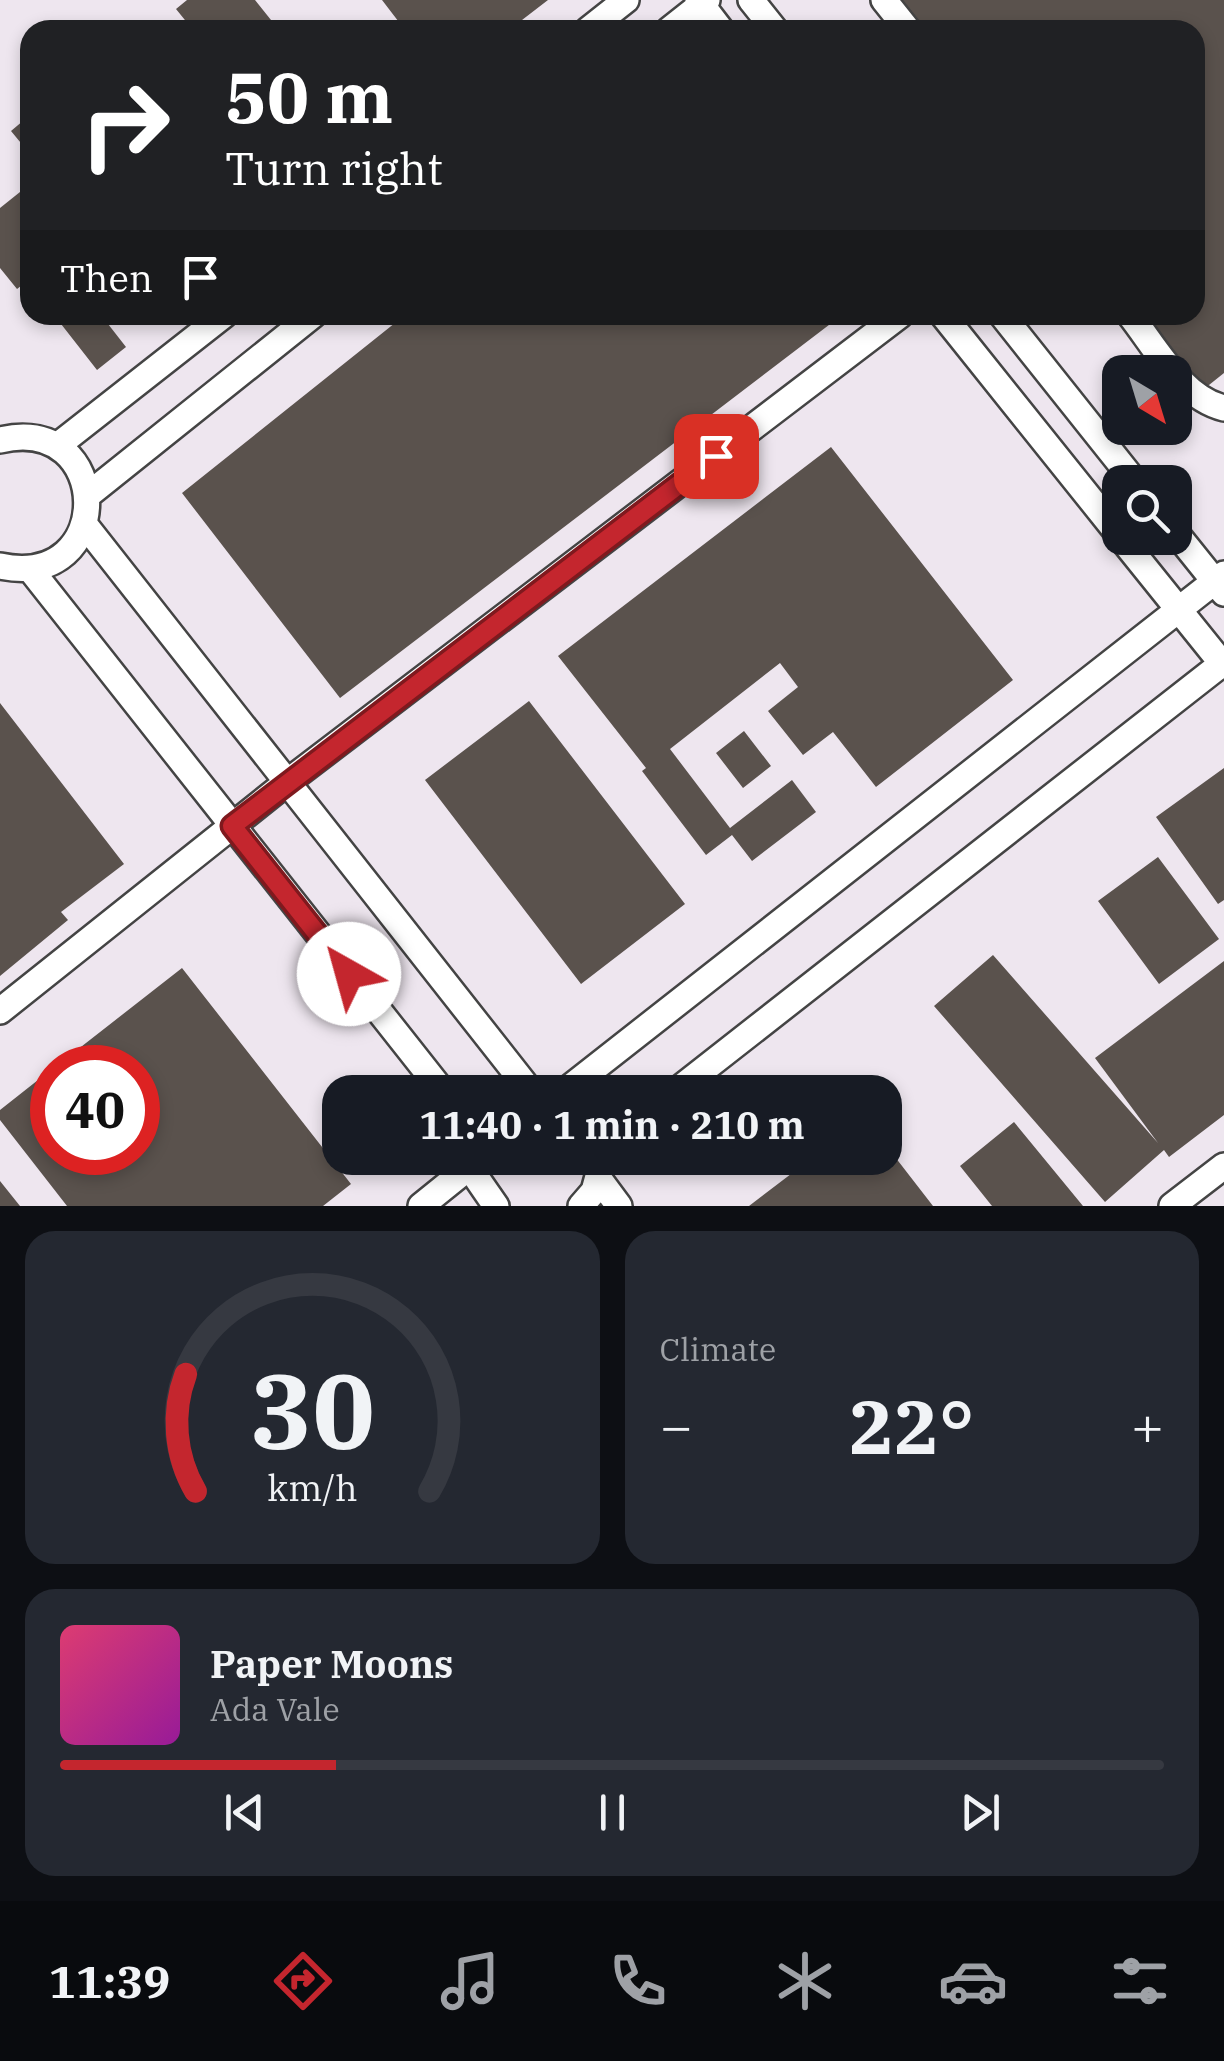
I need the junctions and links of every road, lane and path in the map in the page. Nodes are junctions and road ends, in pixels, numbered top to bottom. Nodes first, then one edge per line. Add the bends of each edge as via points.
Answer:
1 (626, 0) edge
2 (751, 0) edge
3 (884, 0) edge
4 (702, 2) edge
5 (601, 20) edge
6 (681, 20) edge
7 (767, 20) edge
8 (900, 20) edge
9 (211, 325) edge
10 (300, 325) edge
11 (887, 325) edge
12 (951, 325) edge
13 (1010, 325) edge
14 (1138, 325) edge
15 (1224, 408) edge
16 (4, 432) edge
17 (57, 446) junction
18 (1122, 465) edge
19 (88, 494) junction
20 (1102, 513) edge
21 (86, 525) junction
22 (1192, 551) edge
23 (1135, 555) edge
24 (0, 566) edge
25 (30, 569) junction
26 (1221, 583) edge
27 (1179, 610) junction
28 (1223, 664) edge
29 (286, 783) junction
30 (232, 826) junction
31 (0, 1011) edge
32 (430, 1075) edge
33 (517, 1075) edge
34 (586, 1075) edge
35 (697, 1075) edge
36 (1224, 1166) edge
37 (458, 1175) edge
38 (479, 1175) edge
39 (597, 1175) edge
40 (604, 1175) edge
41 (421, 1206) edge
42 (496, 1206) edge
43 (581, 1206) edge
44 (619, 1206) edge
45 (1172, 1206) edge

1 - 5 street
2 - 7 street
3 - 8 street
4 - 6 street
9 - 17 street
10 - 19 street
11 - 29 street
12 - 20 street
13 - 18 street
14 - 15 street via 1190,391
16 - 17 street
17 - 19 street via 78,466
19 - 21 street
21 - 25 street via 70,550
21 - 29 street
22 - 26 street
23 - 27 street
24 - 25 street
25 - 30 street
26 - 27 street
27 - 28 street
27 - 34 street
28 - 35 street
29 - 30 street
29 - 33 street
30 - 31 street
30 - 32 street
36 - 45 street
37 - 41 street
38 - 42 street
39 - 43 street
40 - 44 street

